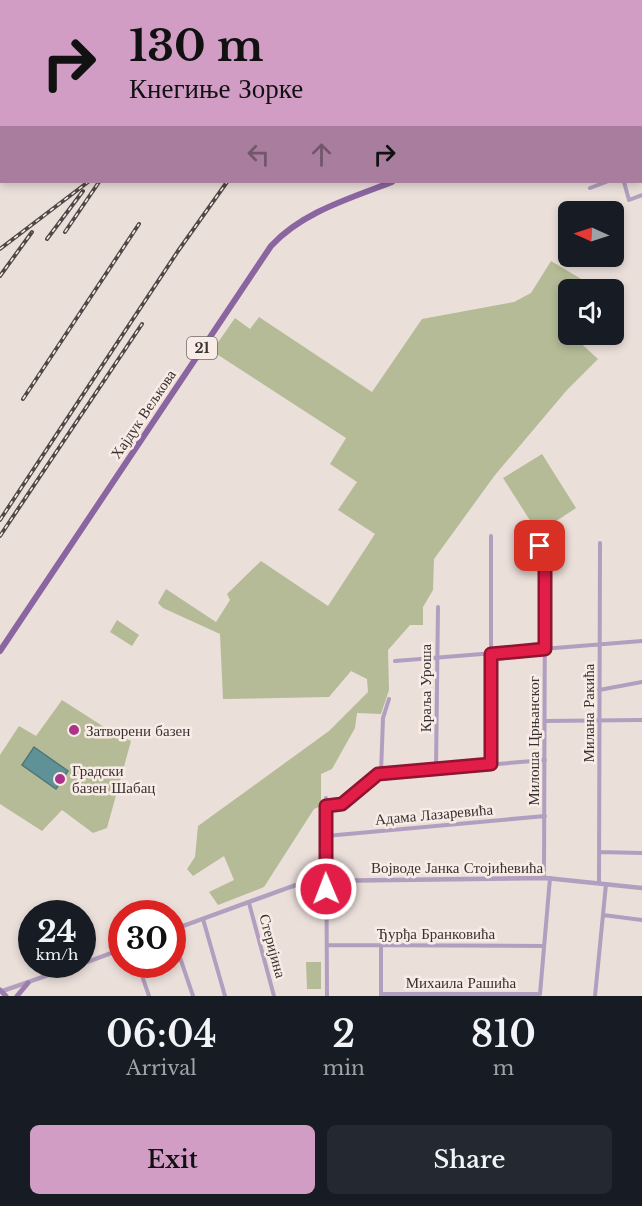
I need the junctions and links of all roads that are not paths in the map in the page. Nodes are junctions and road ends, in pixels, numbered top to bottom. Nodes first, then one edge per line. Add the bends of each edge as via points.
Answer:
1 (390, 183) edge
2 (603, 183) edge
3 (624, 183) edge
4 (590, 188) dead end
5 (642, 195) edge
6 (491, 536) dead end
7 (600, 543) dead end
8 (545, 569) junction
9 (438, 607) dead end
10 (642, 641) edge
11 (601, 644) junction
12 (545, 649) junction
13 (0, 651) edge
14 (491, 654) junction
15 (436, 658) junction
16 (395, 661) dead end
17 (642, 682) edge
18 (599, 690) junction
19 (389, 699) dead end
20 (642, 720) edge
21 (545, 721) junction
22 (599, 721) junction
23 (545, 760) junction
24 (491, 764) junction
25 (436, 769) junction
26 (381, 773) junction
27 (326, 798) dead end
28 (326, 806) junction
29 (545, 816) junction
30 (326, 836) junction
31 (600, 852) junction
32 (642, 853) edge
33 (547, 878) junction
34 (325, 880) junction
35 (600, 883) junction
36 (606, 883) junction
37 (642, 888) edge
38 (249, 903) junction
39 (603, 915) junction
40 (203, 919) junction
41 (642, 920) edge
42 (186, 926) edge
43 (328, 945) junction
44 (381, 945) junction
45 (544, 945) junction
46 (186, 975) edge
47 (42, 978) edge
48 (143, 978) edge
49 (28, 983) junction
50 (2, 992) edge
51 (381, 995) edge
52 (540, 995) edge
53 (17, 996) edge
54 (149, 996) edge
55 (193, 996) edge
56 (225, 996) edge
57 (274, 996) edge
58 (327, 996) edge
59 (595, 996) edge

1 - 13 main road, Хајдук Вељкова / 21 via 307,218 269,249
2 - 4 street
3 - 5 street via 629,200
6 - 14 street
7 - 11 street, Милана Ракића
8 - 8 street, Милоша Црњанског via 544,550 537,547 533,554
8 - 12 street, Милоша Црњанског
9 - 15 street, Краља Уроша
10 - 11 street
11 - 12 street
11 - 18 street, Милана Ракића
12 - 14 street
12 - 21 street, Милоша Црњанског
14 - 15 street
14 - 24 street
15 - 16 street
15 - 25 street, Краља Уроша
17 - 18 street
18 - 22 street, Милана Ракића
19 - 26 street via 382,718
20 - 22 street
21 - 22 street
21 - 23 street, Милоша Црњанског
22 - 31 street, Милана Ракића
23 - 24 street
23 - 29 street, Милоша Црњанског
24 - 25 street
25 - 26 street
26 - 28 street via 342,804
27 - 28 street
28 - 30 street
29 - 30 street, Адама Лазаревића
29 - 33 street, Милоша Црњанског
30 - 34 street
31 - 32 street
31 - 35 street, Милана Ракића
33 - 34 street, Војводе Јанка Стојићевића
33 - 35 street, Војводе Јанка Стојићевића
33 - 45 street, Милоша Црњанског
34 - 38 street, Војводе Јанка Стојићевића via 293,886
34 - 43 street
35 - 36 street, Војводе Јанка Стојићевића
36 - 37 street, Војводе Јанка Стојићевића
36 - 39 street
38 - 40 street, Војводе Јанка Стојићевића
38 - 57 street, Стеријина
39 - 41 street
39 - 59 street
40 - 42 street, Војводе Јанка Стојићевића
40 - 56 street
43 - 44 street, Ђурђа Бранковића
43 - 58 street
44 - 45 street, Ђурђа Бранковића
44 - 51 street
45 - 52 street, Милоша Црњанског
46 - 55 street
47 - 49 street
48 - 54 street
49 - 50 street
49 - 53 main road
51 - 52 street, Михаила Рашића

